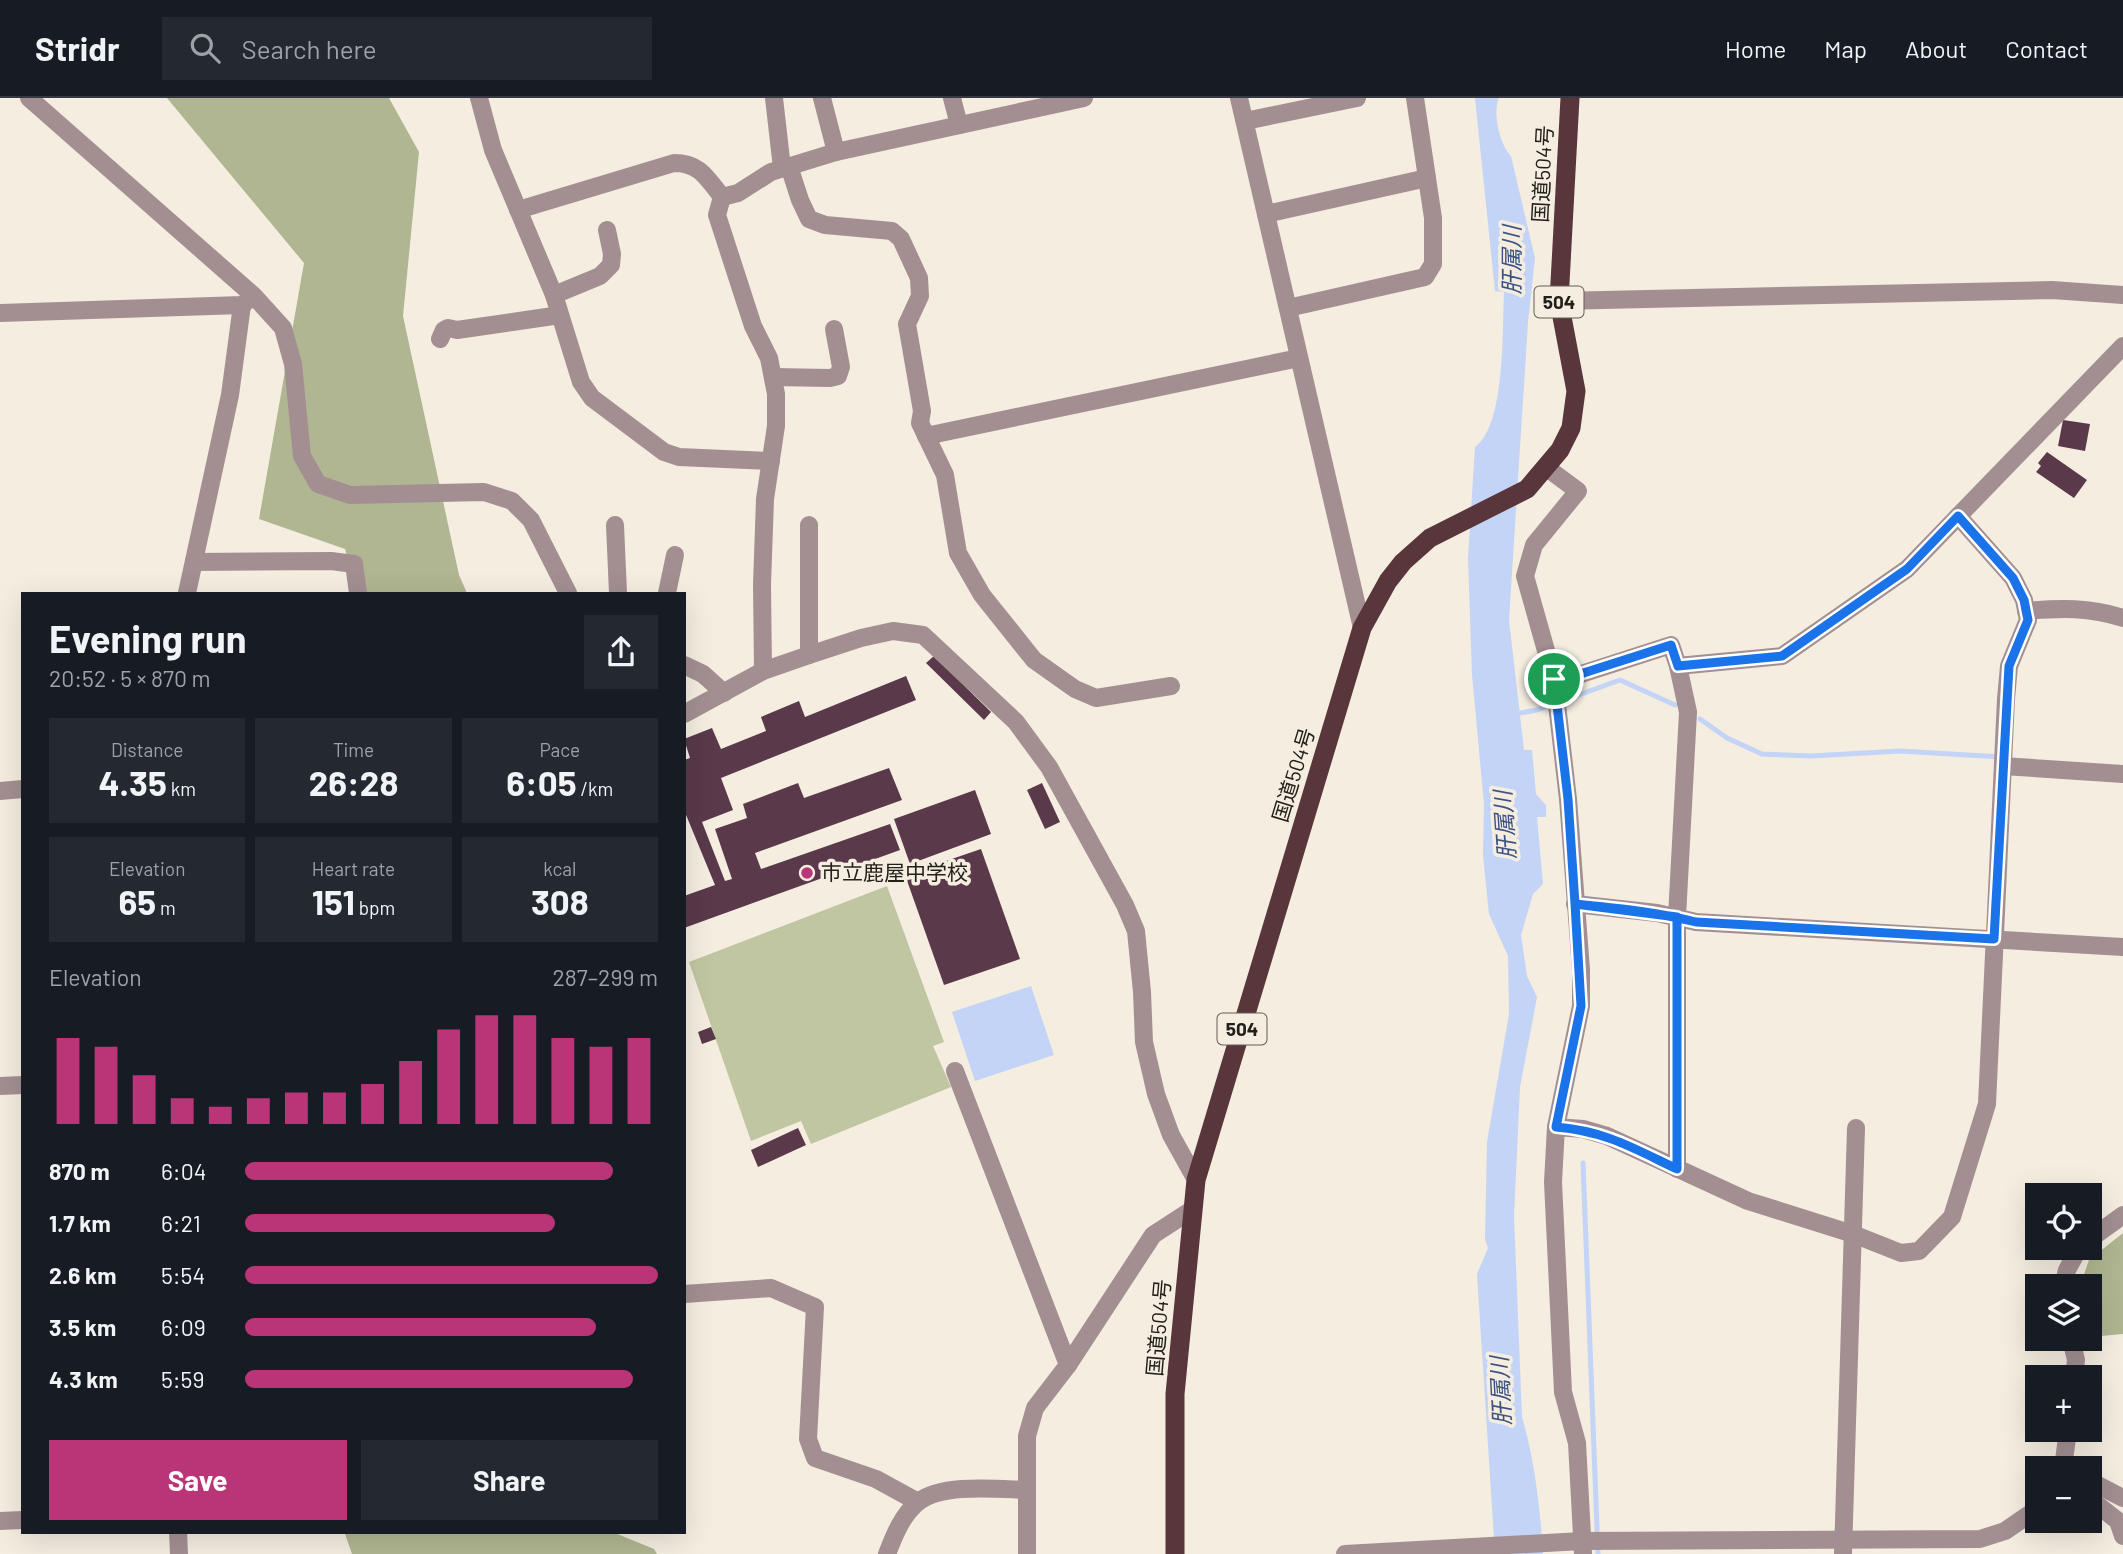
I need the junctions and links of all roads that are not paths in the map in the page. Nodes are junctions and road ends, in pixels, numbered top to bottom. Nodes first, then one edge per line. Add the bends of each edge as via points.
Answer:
1 (29, 98) edge
2 (479, 98) edge
3 (774, 98) edge
4 (822, 98) edge
5 (952, 98) edge
6 (1084, 98) edge
7 (1239, 98) edge
8 (1357, 98) edge
9 (1415, 98) edge
10 (1570, 98) edge
11 (1245, 121) junction
12 (959, 125) junction
13 (836, 152) junction
14 (786, 167) junction
15 (1427, 178) junction
16 (722, 197) junction
17 (518, 210) junction
18 (1266, 214) junction
19 (607, 230) dead end
20 (554, 295) junction
21 (2123, 295) edge
22 (248, 300) junction
23 (1559, 301) junction
24 (1288, 308) junction
25 (0, 313) edge
26 (560, 314) junction
27 (834, 329) dead end
28 (440, 339) dead end
29 (2123, 346) edge
30 (1299, 358) junction
31 (772, 377) junction
32 (926, 436) junction
33 (771, 461) junction
34 (1547, 468) junction
35 (1958, 516) junction
36 (615, 525) dead end
37 (809, 525) dead end
38 (675, 555) dead end
39 (194, 562) junction
40 (187, 592) edge
41 (358, 592) edge
42 (567, 592) edge
43 (618, 592) edge
44 (667, 592) edge
45 (2026, 611) junction
46 (2123, 618) edge
47 (1362, 628) junction
48 (809, 654) junction
49 (686, 666) edge
50 (1678, 666) junction
51 (763, 671) junction
52 (1554, 679) junction
53 (1171, 686) dead end
54 (724, 693) junction
55 (686, 713) edge
56 (2003, 766) junction
57 (2123, 774) edge
58 (21, 789) edge
59 (0, 791) edge
60 (1575, 904) junction
61 (1677, 917) junction
62 (1994, 939) junction
63 (2123, 947) edge
64 (955, 1071) dead end
65 (21, 1085) edge
66 (0, 1086) edge
67 (1556, 1127) junction
68 (1856, 1128) dead end
69 (1677, 1169) junction
70 (1196, 1180) junction
71 (1193, 1209) junction
72 (2123, 1215) edge
73 (2102, 1230) edge
74 (1853, 1234) junction
75 (686, 1293) edge
76 (1068, 1365) junction
77 (2102, 1487) edge
78 (1027, 1490) junction
79 (2123, 1498) edge
80 (918, 1502) junction
81 (2102, 1508) edge
82 (2025, 1518) edge
83 (21, 1520) edge
84 (0, 1521) edge
85 (178, 1534) edge
86 (2123, 1536) edge
87 (1576, 1546) edge
88 (1981, 1546) edge
89 (1844, 1547) edge
90 (178, 1554) edge
91 (887, 1554) edge
92 (1027, 1554) edge
93 (1175, 1554) edge
94 (1345, 1554) edge

1 - 22 street
2 - 17 street via 493,150
3 - 14 street
4 - 13 street
5 - 12 street
6 - 12 street
7 - 11 street
8 - 11 street
9 - 15 street
10 - 23 highway, 国道504号 / 504
11 - 18 street
12 - 13 street
13 - 14 street
14 - 16 street
14 - 32 street via 809,219 825,225 892,231 901,239 919,278 920,296 906,324 922,411 920,423
15 - 18 street
15 - 24 street via 1433,264 1425,277
16 - 17 street via 700,169 674,163
16 - 31 street via 717,215
17 - 20 street
18 - 24 street
19 - 20 street via 611,265 600,276
20 - 26 street
21 - 23 street via 2052,290
22 - 25 street
22 - 39 street
22 - 42 street via 283,328 293,364 302,456 318,484 350,495 484,492 512,501 531,520
23 - 34 highway, 国道504号 / 504 via 1576,391 1571,428
24 - 30 street
26 - 28 street via 448,328
26 - 33 street via 581,382 593,398 664,452 679,457
27 - 31 street via 841,367 838,376
29 - 35 street
30 - 32 street
30 - 47 street
31 - 33 street via 776,426
32 - 53 street via 945,475 958,553 982,595 1034,660 1096,698
33 - 51 street via 765,499
34 - 47 highway, 国道504号 / 504 via 1527,489 1430,538 1388,581
34 - 52 street via 1578,491 1534,545 1525,576
35 - 45 street via 2013,578
35 - 50 street via 1907,569 1782,656
36 - 43 street
37 - 48 street
38 - 44 street
39 - 40 street
39 - 41 street via 354,564
45 - 46 street via 2067,607
45 - 56 street via 2028,620 2009,666
47 - 70 highway, 国道504号 / 504
48 - 51 street
48 - 70 street via 893,631 923,635 1016,722 1041,755 1136,931 1144,1042 1156,1094 1171,1135
49 - 54 street
50 - 52 street via 1671,645
50 - 61 street via 1688,712
51 - 54 street
52 - 60 street
54 - 55 street
56 - 57 street
56 - 62 street
58 - 59 street
60 - 61 street
60 - 67 street via 1581,1006
61 - 62 street via 1696,922
61 - 69 street
62 - 63 street
62 - 74 street via 1987,1104 1952,1217 1919,1251 1901,1253
64 - 76 street
65 - 66 street
67 - 69 street via 1607,1136
67 - 87 street via 1553,1182 1563,1392 1577,1443
68 - 74 street
69 - 74 street via 1748,1202
70 - 71 highway, 国道504号 / 504
71 - 76 street via 1153,1235
71 - 93 highway, 国道504号 / 504 via 1175,1394
72 - 73 street
74 - 89 street
75 - 80 street via 771,1288 815,1307 808,1439 815,1458 876,1479
76 - 78 street via 1035,1408 1027,1436
77 - 79 street
78 - 80 street via 962,1489
78 - 92 street
80 - 91 street via 896,1530
81 - 86 street via 2118,1521
82 - 88 street
83 - 84 street
85 - 90 street
87 - 89 street
87 - 94 street
88 - 89 street

